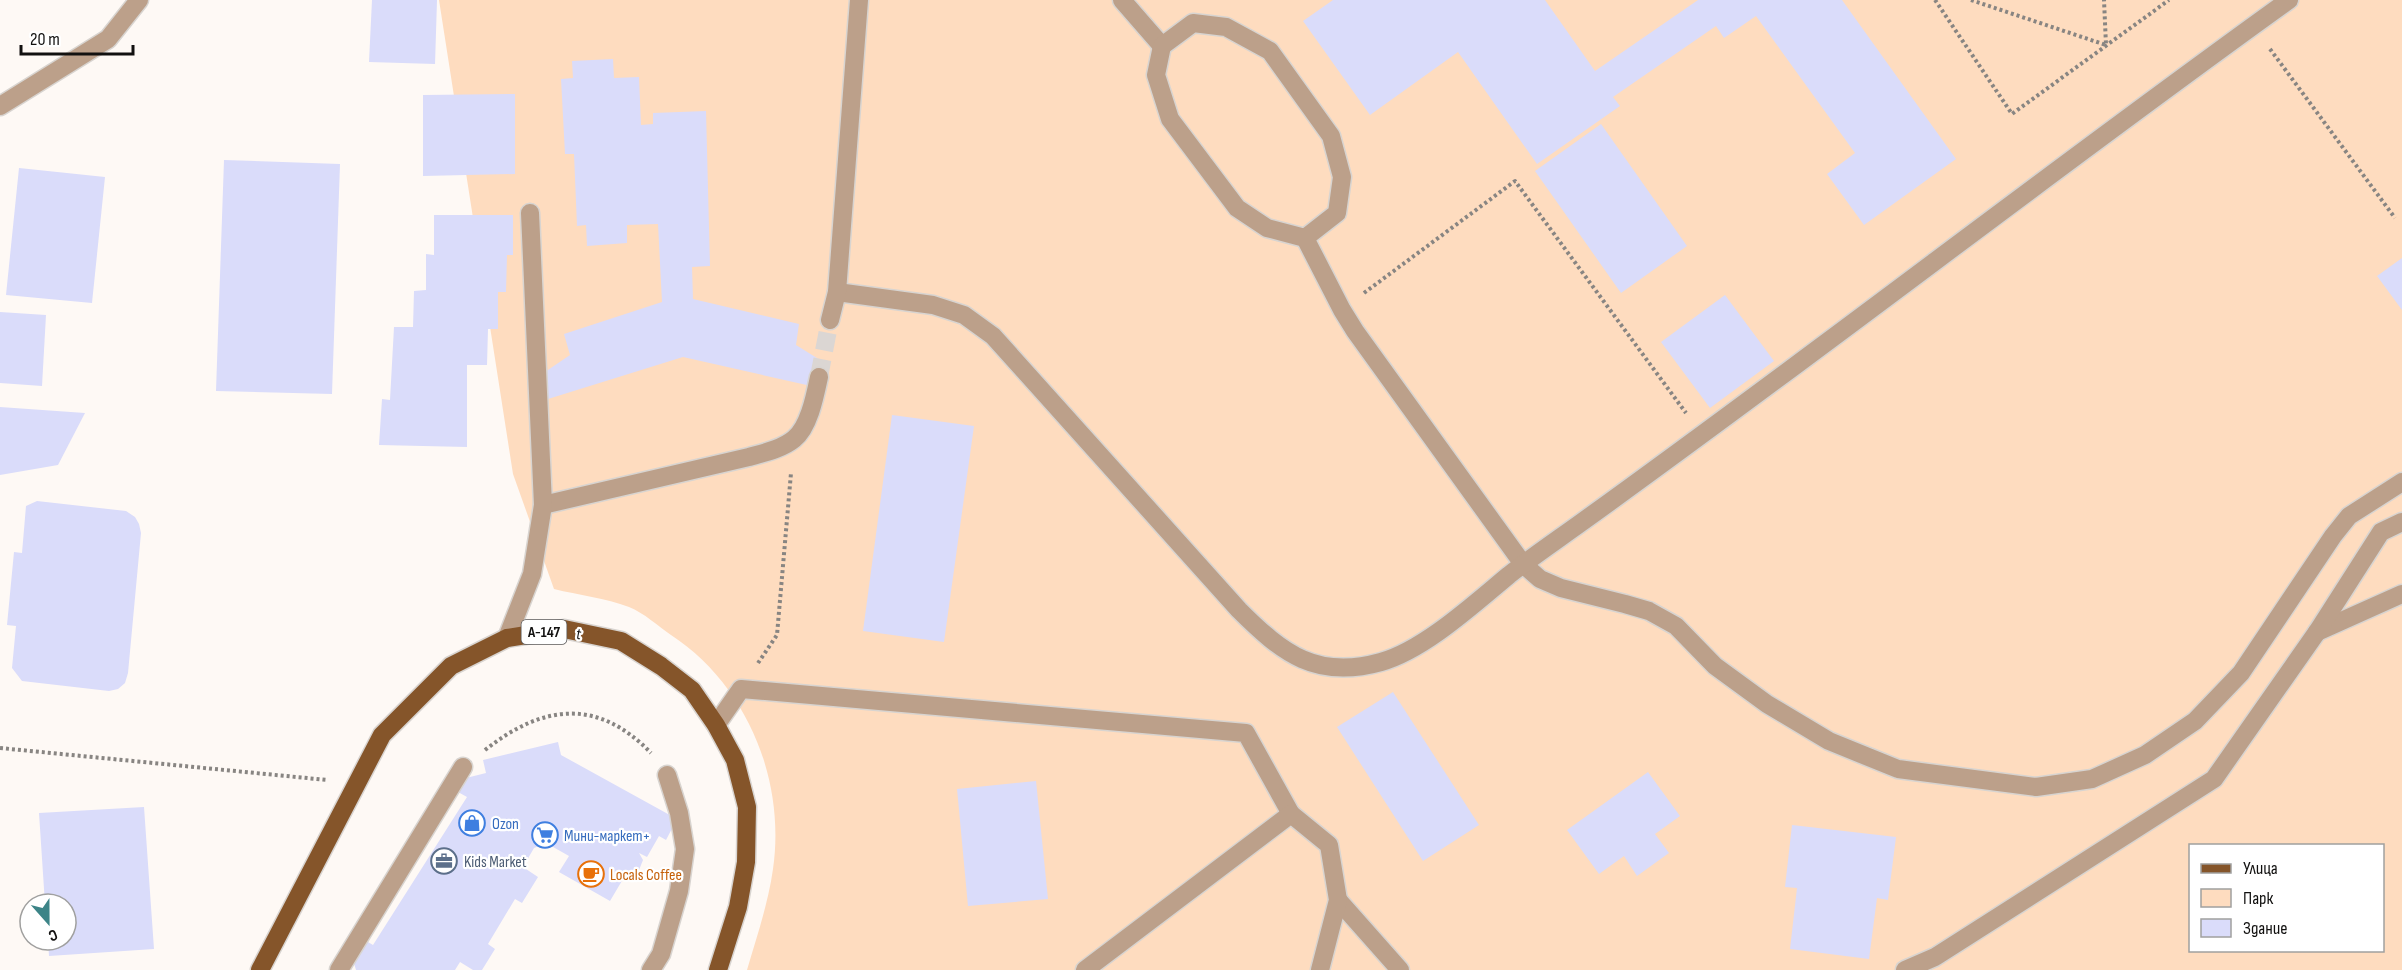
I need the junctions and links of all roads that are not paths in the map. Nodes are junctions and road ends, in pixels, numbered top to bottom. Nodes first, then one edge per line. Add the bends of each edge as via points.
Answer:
1 (139, 0) edge
2 (859, 0) edge
3 (1122, 0) edge
4 (2289, 0) edge
5 (1162, 46) junction
6 (0, 106) edge
7 (530, 213) dead end
8 (1305, 238) junction
9 (837, 292) junction
10 (830, 320) tunnel mouth
11 (819, 377) tunnel mouth
12 (2402, 482) edge
13 (543, 505) junction
14 (2402, 522) edge
15 (1523, 564) junction
16 (2402, 594) edge
17 (2316, 632) junction
18 (507, 638) junction
19 (716, 725) junction
20 (463, 767) road end
21 (667, 775) road end
22 (1291, 814) junction
23 (1338, 900) junction
24 (260, 970) edge
25 (339, 970) edge
26 (651, 970) edge
27 (718, 970) edge
28 (1085, 970) edge
29 (1320, 970) edge
30 (1400, 970) edge
31 (1905, 970) edge

1 - 6 street via 108,39
2 - 9 street
3 - 5 street
4 - 15 street
5 - 8 street via 1156,75 1170,119 1237,208 1267,228
5 - 8 street via 1193,23 1226,27 1270,51 1331,136 1342,177 1337,213
7 - 13 street
8 - 15 street via 1342,310
9 - 10 street
9 - 15 street via 933,305 964,315 993,336 1239,610 1291,654 1321,667 1351,668 1383,662 1413,649
11 - 13 street via 810,413 794,439 748,457
12 - 15 street via 2349,516 2241,673 2195,721 2145,756 2092,780 2036,787 1898,769 1828,741 1715,666 1676,626 1626,603 1561,588 1540,579
13 - 18 street via 532,574
14 - 17 street via 2381,532
16 - 17 street
17 - 31 street via 2214,779 1935,957
18 - 19 main road, t / А-147 via 564,629 621,641 692,690
18 - 24 main road, t / А-147 via 451,666 382,735
19 - 22 street via 741,689 1246,733
19 - 27 main road, t / А-147 via 735,760 747,807 747,862
20 - 25 street
21 - 26 street via 685,849 676,901 661,954
22 - 23 street via 1329,845
22 - 28 street
23 - 29 street
23 - 30 street

